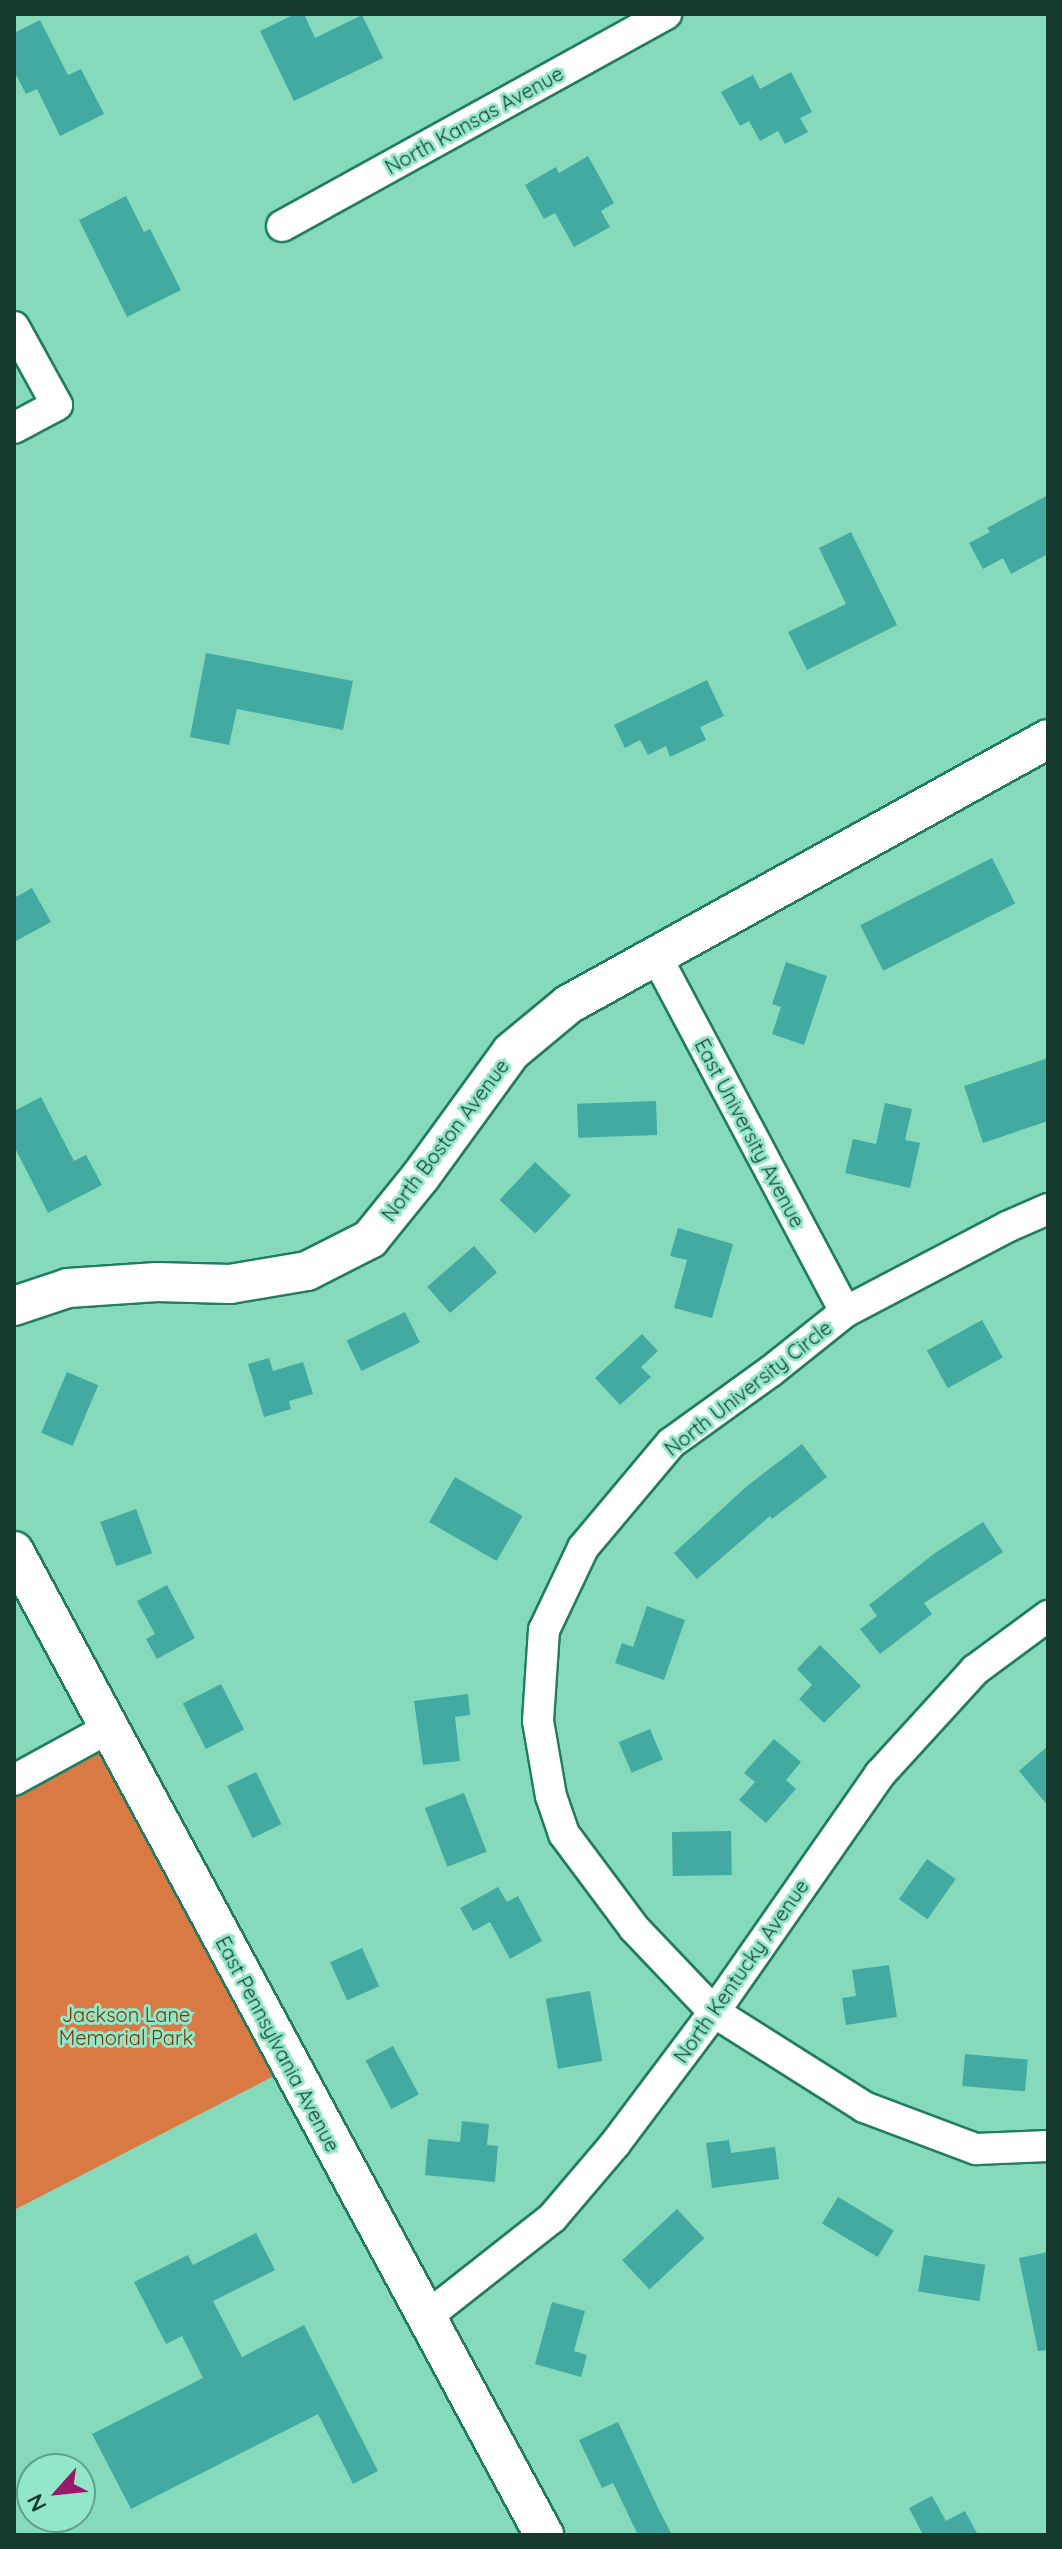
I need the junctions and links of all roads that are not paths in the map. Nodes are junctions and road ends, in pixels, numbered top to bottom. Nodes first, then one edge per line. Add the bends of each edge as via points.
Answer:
1 (666, 14) edge
2 (282, 226) dead end
3 (14, 327) edge
4 (14, 428) edge
5 (1048, 739) edge
6 (655, 954) junction
7 (1048, 1209) edge
8 (14, 1306) edge
9 (845, 1312) junction
10 (14, 1551) edge
11 (1048, 1616) edge
12 (109, 1728) junction
13 (14, 1780) edge
14 (714, 2012) junction
15 (1048, 2146) edge
16 (425, 2318) junction
17 (544, 2535) edge

1 - 2 street, North Kansas Avenue
3 - 4 street via 57,405
5 - 6 street, North Boston Avenue
6 - 8 street, North Boston Avenue via 569,1004 511,1052 370,1239 307,1271 230,1284 68,1288
6 - 9 street, East University Avenue
7 - 9 street, North University Circle
9 - 14 street, North University Circle via 671,1443 583,1548 544,1630 538,1721 551,1796 564,1834 634,1928
10 - 12 street, East Pennsylvania Avenue
11 - 14 street, North Kentucky Avenue via 975,1670 880,1774
12 - 13 street
12 - 16 street, East Pennsylvania Avenue
14 - 15 street, North University Circle via 864,2107 976,2149
14 - 16 street, North Kentucky Avenue via 552,2218
16 - 17 street, East Pennsylvania Avenue

